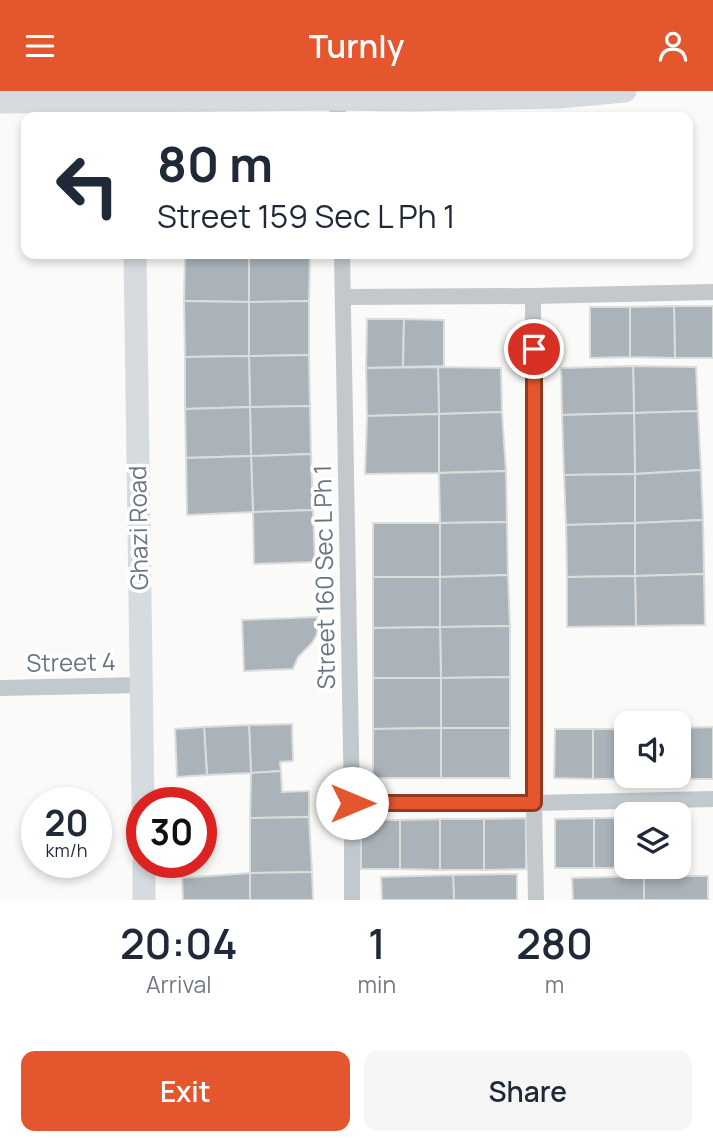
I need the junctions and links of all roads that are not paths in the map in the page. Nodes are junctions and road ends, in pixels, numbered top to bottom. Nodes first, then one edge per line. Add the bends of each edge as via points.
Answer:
1 (625, 91) edge
2 (185, 96) edge
3 (70, 97) edge
4 (0, 102) edge
5 (127, 103) edge
6 (337, 108) edge
7 (135, 259) edge
8 (342, 259) edge
9 (713, 292) edge
10 (533, 296) junction
11 (344, 297) junction
12 (142, 685) junction
13 (0, 688) edge
14 (143, 787) edge
15 (713, 799) edge
16 (352, 803) junction
17 (534, 803) junction
18 (144, 878) edge
19 (144, 900) edge
20 (352, 900) edge
21 (536, 900) edge

1 - 6 main road via 410,100
2 - 5 main road
2 - 6 main road
3 - 4 main road
3 - 5 main road
7 - 12 main road, Ghazi Road
8 - 11 street, Street 160 Sec L Ph 1
9 - 10 street
10 - 11 street
10 - 17 street
11 - 16 street, Street 160 Sec L Ph 1
12 - 13 street, Street 4
12 - 14 main road, Ghazi Road
15 - 17 street
16 - 17 street
16 - 20 street, Street 160 Sec L Ph 1
17 - 21 street
18 - 19 main road

